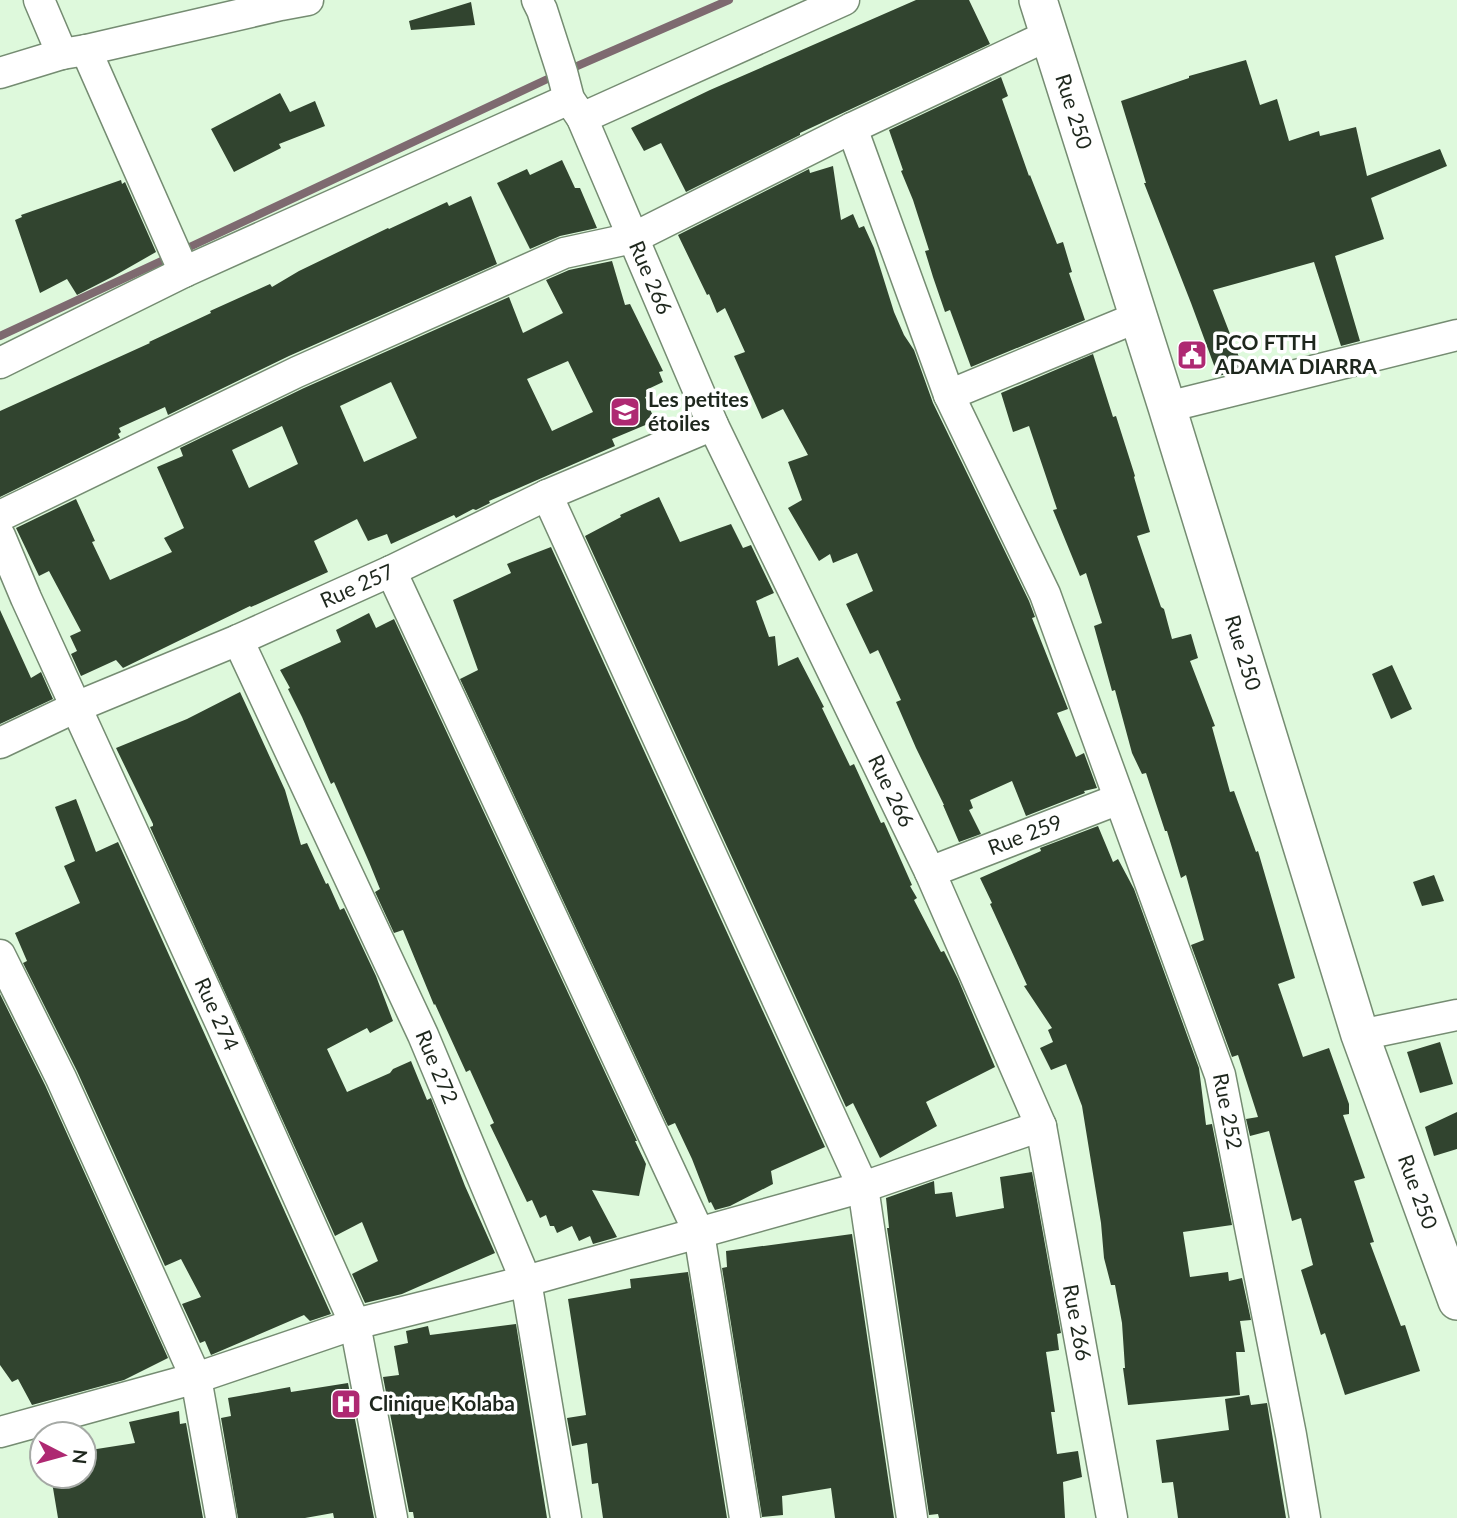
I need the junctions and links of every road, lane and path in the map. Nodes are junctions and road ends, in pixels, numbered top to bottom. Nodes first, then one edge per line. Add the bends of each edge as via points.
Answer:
1 (39, 0) edge
2 (844, 0) edge
3 (1038, 0) edge
4 (289, 2) edge
5 (545, 4) edge
6 (1049, 35) junction
7 (74, 52) junction
8 (0, 73) edge
9 (576, 108) junction
10 (852, 128) junction
11 (633, 238) junction
12 (184, 272) junction
13 (1138, 317) junction
14 (1456, 337) edge
15 (0, 363) edge
16 (949, 395) junction
17 (1167, 407) junction
18 (713, 425) junction
19 (547, 495) junction
20 (0, 516) edge
21 (0, 537) edge
22 (391, 571) junction
23 (238, 640) junction
24 (76, 707) junction
25 (0, 743) edge
26 (1119, 799) junction
27 (930, 872) junction
28 (0, 955) edge
29 (1457, 1015) edge
30 (1360, 1035) junction
31 (1041, 1126) junction
32 (863, 1187) junction
33 (699, 1233) junction
34 (526, 1282) junction
35 (1457, 1301) edge
36 (355, 1324) junction
37 (196, 1378) junction
38 (0, 1432) edge
39 (221, 1518) edge
40 (392, 1518) edge
41 (566, 1518) edge
42 (745, 1518) edge
43 (912, 1518) edge
44 (1112, 1518) edge
45 (1305, 1518) edge

1 - 7 street
2 - 9 street
3 - 6 street, Rue 250
4 - 7 street
5 - 9 street, Rue 266
6 - 10 street
6 - 13 street, Rue 250
7 - 8 street
7 - 12 street
9 - 11 street, Rue 266
9 - 12 street
10 - 11 street
10 - 16 street, Rue 252
11 - 18 street, Rue 266
11 - 20 street via 564,253 297,372
12 - 15 street
13 - 16 street
13 - 17 street, Rue 250
14 - 17 street
16 - 26 street, Rue 252 via 1045,594
17 - 30 street, Rue 250
18 - 19 street, Rue 257
18 - 27 street, Rue 266
19 - 22 street, Rue 257
19 - 32 street
21 - 24 street, Rue 274
22 - 23 street, Rue 257
22 - 33 street
23 - 24 street, Rue 257
23 - 34 street, Rue 272 via 424,1035
24 - 25 street, Rue 257
24 - 36 street, Rue 274
26 - 27 street, Rue 259
26 - 45 street, Rue 252 via 1220,1075
27 - 31 street, Rue 266
28 - 37 street via 61,1078
29 - 30 street
30 - 35 street, Rue 250
31 - 32 street
31 - 44 street, Rue 266
32 - 33 street
32 - 43 street
33 - 34 street
33 - 42 street
34 - 36 street
34 - 41 street, Rue 272
36 - 37 street
36 - 40 street, Rue 274
37 - 38 street
37 - 39 street

